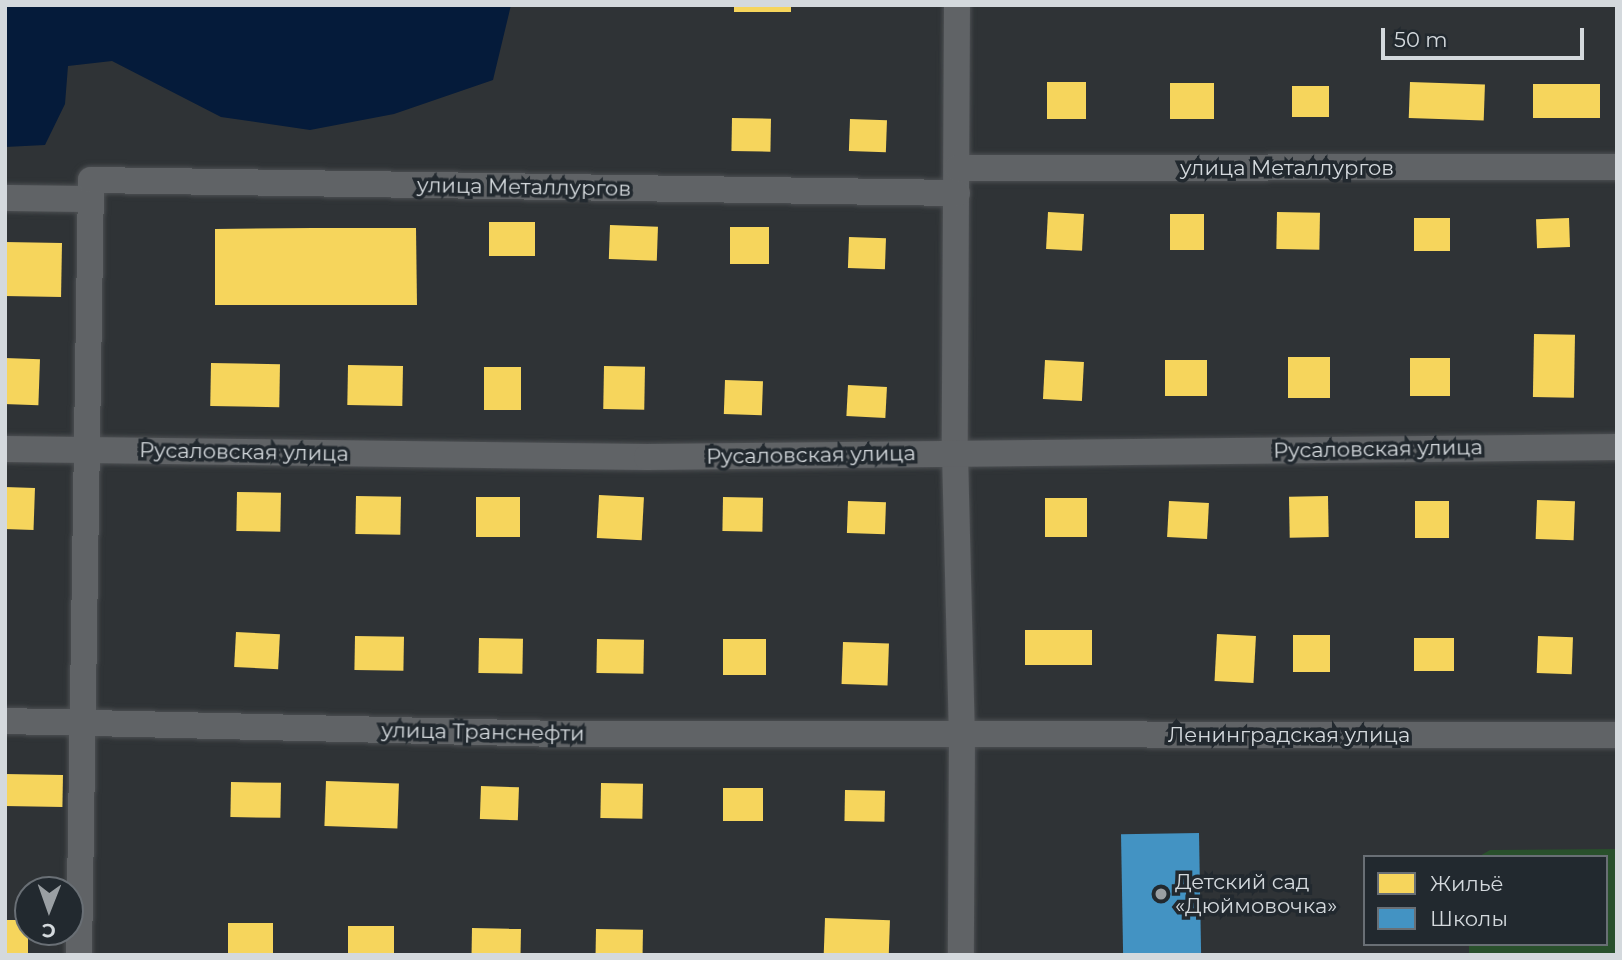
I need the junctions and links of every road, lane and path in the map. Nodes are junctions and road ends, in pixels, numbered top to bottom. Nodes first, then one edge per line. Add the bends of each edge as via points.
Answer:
1 (957, 5) edge
2 (1617, 167) edge
3 (957, 181) junction
4 (90, 190) junction
5 (5, 198) edge
6 (1617, 447) edge
7 (5, 449) edge
8 (89, 450) junction
9 (955, 453) junction
10 (5, 721) edge
11 (85, 722) junction
12 (962, 734) junction
13 (1617, 735) edge
14 (79, 955) edge
15 (961, 955) edge

1 - 3 street
2 - 3 street, улица Металлургов
3 - 4 street, улица Металлургов
3 - 9 street
4 - 5 street, улица Металлургов
4 - 8 street
6 - 9 street, Русаловская улица
7 - 8 street, Русаловская улица
8 - 9 street, Русаловская улица via 647,457
8 - 11 street
9 - 12 street
10 - 11 street, улица Транснефти
11 - 12 street, улица Транснефти via 561,734
11 - 14 street
12 - 13 street, Ленинградская улица
12 - 15 street

